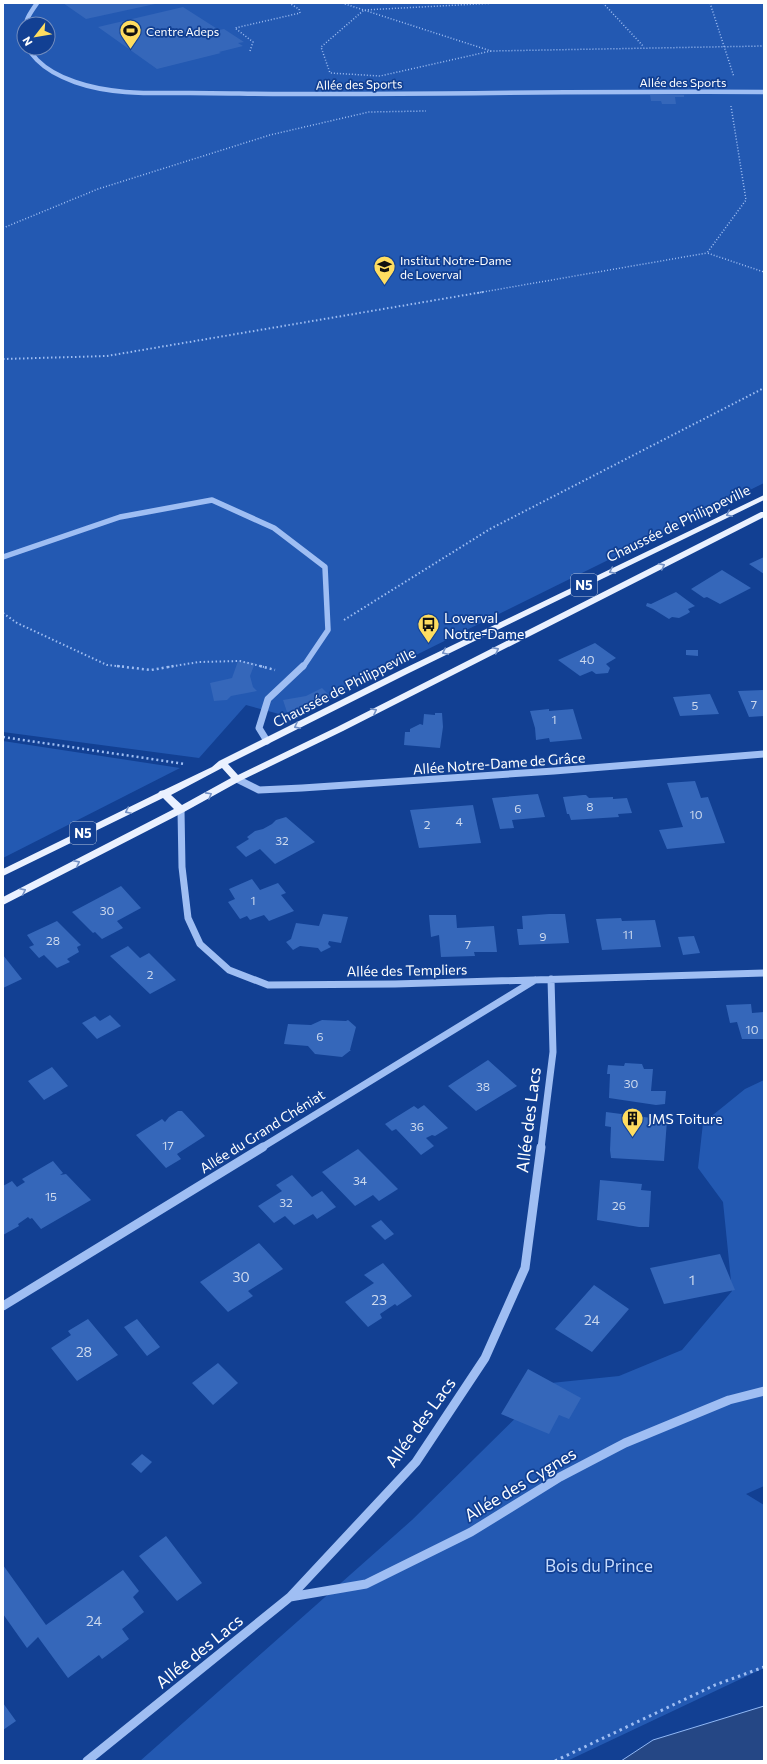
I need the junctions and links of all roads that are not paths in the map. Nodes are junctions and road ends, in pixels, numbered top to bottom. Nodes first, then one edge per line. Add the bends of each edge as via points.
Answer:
1 (36, 3) edge
2 (24, 16) edge
3 (35, 65) dead end
4 (764, 92) edge
5 (764, 497) edge
6 (764, 514) edge
7 (3, 557) edge
8 (267, 741) junction
9 (764, 754) edge
10 (218, 766) junction
11 (237, 779) junction
12 (163, 794) junction
13 (181, 810) junction
14 (3, 873) edge
15 (3, 901) edge
16 (764, 973) edge
17 (535, 979) junction
18 (551, 979) junction
19 (3, 1306) edge
20 (764, 1391) edge
21 (290, 1597) junction
22 (87, 1761) edge

1 - 2 street
3 - 4 street, Allée des Sports via 64,79 90,87 147,93
5 -> 8 main road, Chaussée de Philippeville / N5
11 -> 6 main road, N5
7 - 8 street via 120,517 212,500 274,528 325,567 328,630 302,668 268,699 259,728
8 - 10 main road, Chaussée de Philippeville / N5
9 - 11 street, Allée Notre-Dame de Grâce via 302,788 259,790
10 - 11 main road
10 - 12 main road, Chaussée de Philippeville / N5
13 -> 11 main road, N5
12 - 13 main road
12 -> 14 main road, Chaussée de Philippeville / N5
15 -> 13 main road, N5
13 - 17 street, Allée des Templiers via 182,867 188,918 200,944 229,970 268,985
16 - 18 street, Allée des Templiers
17 - 18 street, Allée des Templiers
17 - 19 street, Allée du Grand Chéniat
18 - 21 street, Allée des Lacs via 553,1052 525,1268 485,1358 416,1462
20 - 21 street, Allée des Cygnes via 729,1400 625,1443 560,1477 471,1532 366,1584
21 - 22 street, Allée des Lacs

